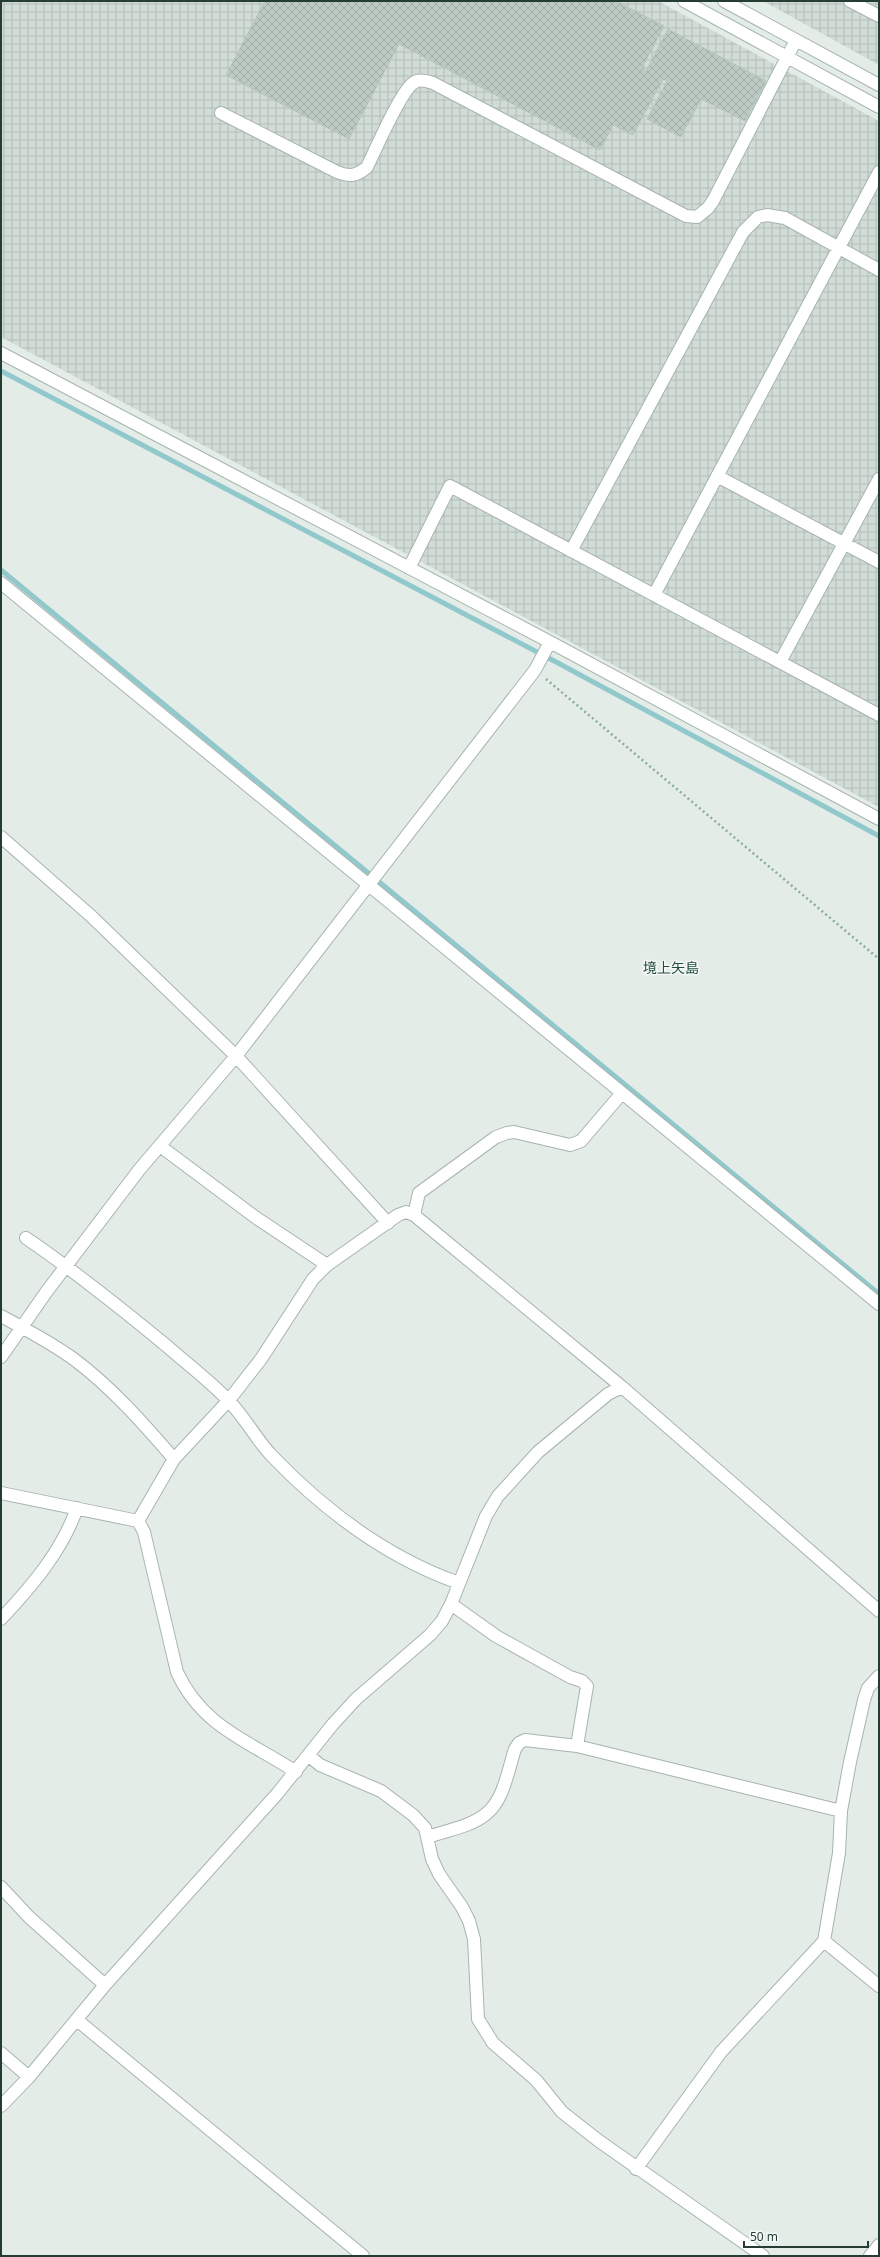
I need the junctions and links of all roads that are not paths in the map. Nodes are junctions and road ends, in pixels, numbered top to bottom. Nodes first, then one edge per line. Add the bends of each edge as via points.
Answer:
1 (684, 1) edge
2 (724, 1) edge
3 (850, 1) edge
4 (879, 16) edge
5 (796, 40) junction
6 (788, 57) junction
7 (879, 85) edge
8 (879, 107) edge
9 (221, 113) dead end
10 (879, 172) edge
11 (837, 248) junction
12 (879, 270) edge
13 (1, 353) edge
14 (717, 476) junction
15 (879, 479) edge
16 (844, 544) junction
17 (571, 551) junction
18 (879, 562) edge
19 (409, 568) junction
20 (1, 584) edge
21 (654, 595) junction
22 (550, 642) junction
23 (780, 662) junction
24 (879, 715) edge
25 (879, 819) edge
26 (1, 837) edge
27 (368, 884) junction
28 (236, 1056) junction
29 (622, 1093) junction
30 (160, 1146) junction
31 (414, 1215) junction
32 (388, 1223) junction
33 (26, 1238) dead end
34 (66, 1265) junction
35 (327, 1265) junction
36 (879, 1304) edge
37 (1, 1316) edge
38 (21, 1327) junction
39 (1, 1357) edge
40 (622, 1387) junction
41 (229, 1400) junction
42 (174, 1460) junction
43 (1, 1493) edge
44 (77, 1508) junction
45 (138, 1522) junction
46 (458, 1583) junction
47 (451, 1604) junction
48 (879, 1611) edge
49 (1, 1619) edge
50 (879, 1676) edge
51 (577, 1746) junction
52 (308, 1755) junction
53 (296, 1772) junction
54 (841, 1811) junction
55 (428, 1837) junction
56 (1, 1887) edge
57 (824, 1941) junction
58 (105, 1985) junction
59 (879, 1986) edge
60 (77, 2020) junction
61 (1, 2053) edge
62 (29, 2077) junction
63 (1, 2106) edge
64 (636, 2168) junction
65 (879, 2245) edge
66 (362, 2256) edge
67 (763, 2256) edge
68 (870, 2256) edge

1 - 6 street
2 - 5 street
3 - 4 street
5 - 6 street
5 - 7 street
6 - 8 street
6 - 9 street via 713,201 697,217 686,216 433,83 421,80 412,83 404,95 367,167 358,175 347,176 337,172
10 - 11 street
11 - 12 street
11 - 14 street
11 - 17 street via 785,218 758,216 743,232
13 - 19 street
14 - 16 street
14 - 21 street
15 - 16 street
16 - 18 street
16 - 23 street
17 - 19 street via 450,486
17 - 21 street
19 - 22 street
20 - 27 street
21 - 23 street
22 - 25 street
22 - 27 street via 535,670
23 - 24 street
26 - 28 street via 91,916
27 - 28 street
27 - 29 street
28 - 30 street
28 - 32 street
29 - 31 street via 592,1131 581,1141 570,1145 514,1132 496,1137 419,1193
29 - 36 street
30 - 34 street
30 - 35 street via 255,1217
31 - 32 street via 406,1212
31 - 40 street
32 - 35 street
33 - 34 street
34 - 38 street
34 - 41 street via 144,1327
35 - 41 street via 301,1296 261,1359
37 - 38 street
38 - 39 street
38 - 42 street via 75,1360 92,1374 119,1398
40 - 46 street via 608,1394 538,1452 510,1482 486,1516
40 - 48 street
41 - 42 street
41 - 46 street via 272,1455 308,1491 352,1526 438,1576
42 - 45 street
43 - 44 street
44 - 45 street
44 - 49 street via 73,1521 55,1554 25,1594
45 - 53 street via 144,1532 177,1672 185,1690 223,1729
46 - 47 street
47 - 51 street via 496,1636 587,1686
47 - 52 street via 442,1621 430,1635 356,1699
50 - 54 street via 868,1688 864,1700
51 - 54 street
51 - 55 street via 540,1740 525,1740 519,1743 499,1796 487,1814
52 - 53 street
52 - 55 street via 320,1765 381,1791 419,1821
53 - 58 street
54 - 57 street via 839,1852
55 - 64 street via 432,1859 439,1874 462,1907 474,1939 478,2019 486,2035 504,2054 536,2080 562,2112
56 - 58 street via 29,1917
57 - 59 street
57 - 64 street via 721,2052
58 - 60 street
60 - 62 street
60 - 66 street
61 - 62 street
62 - 63 street
64 - 67 street
65 - 68 street

